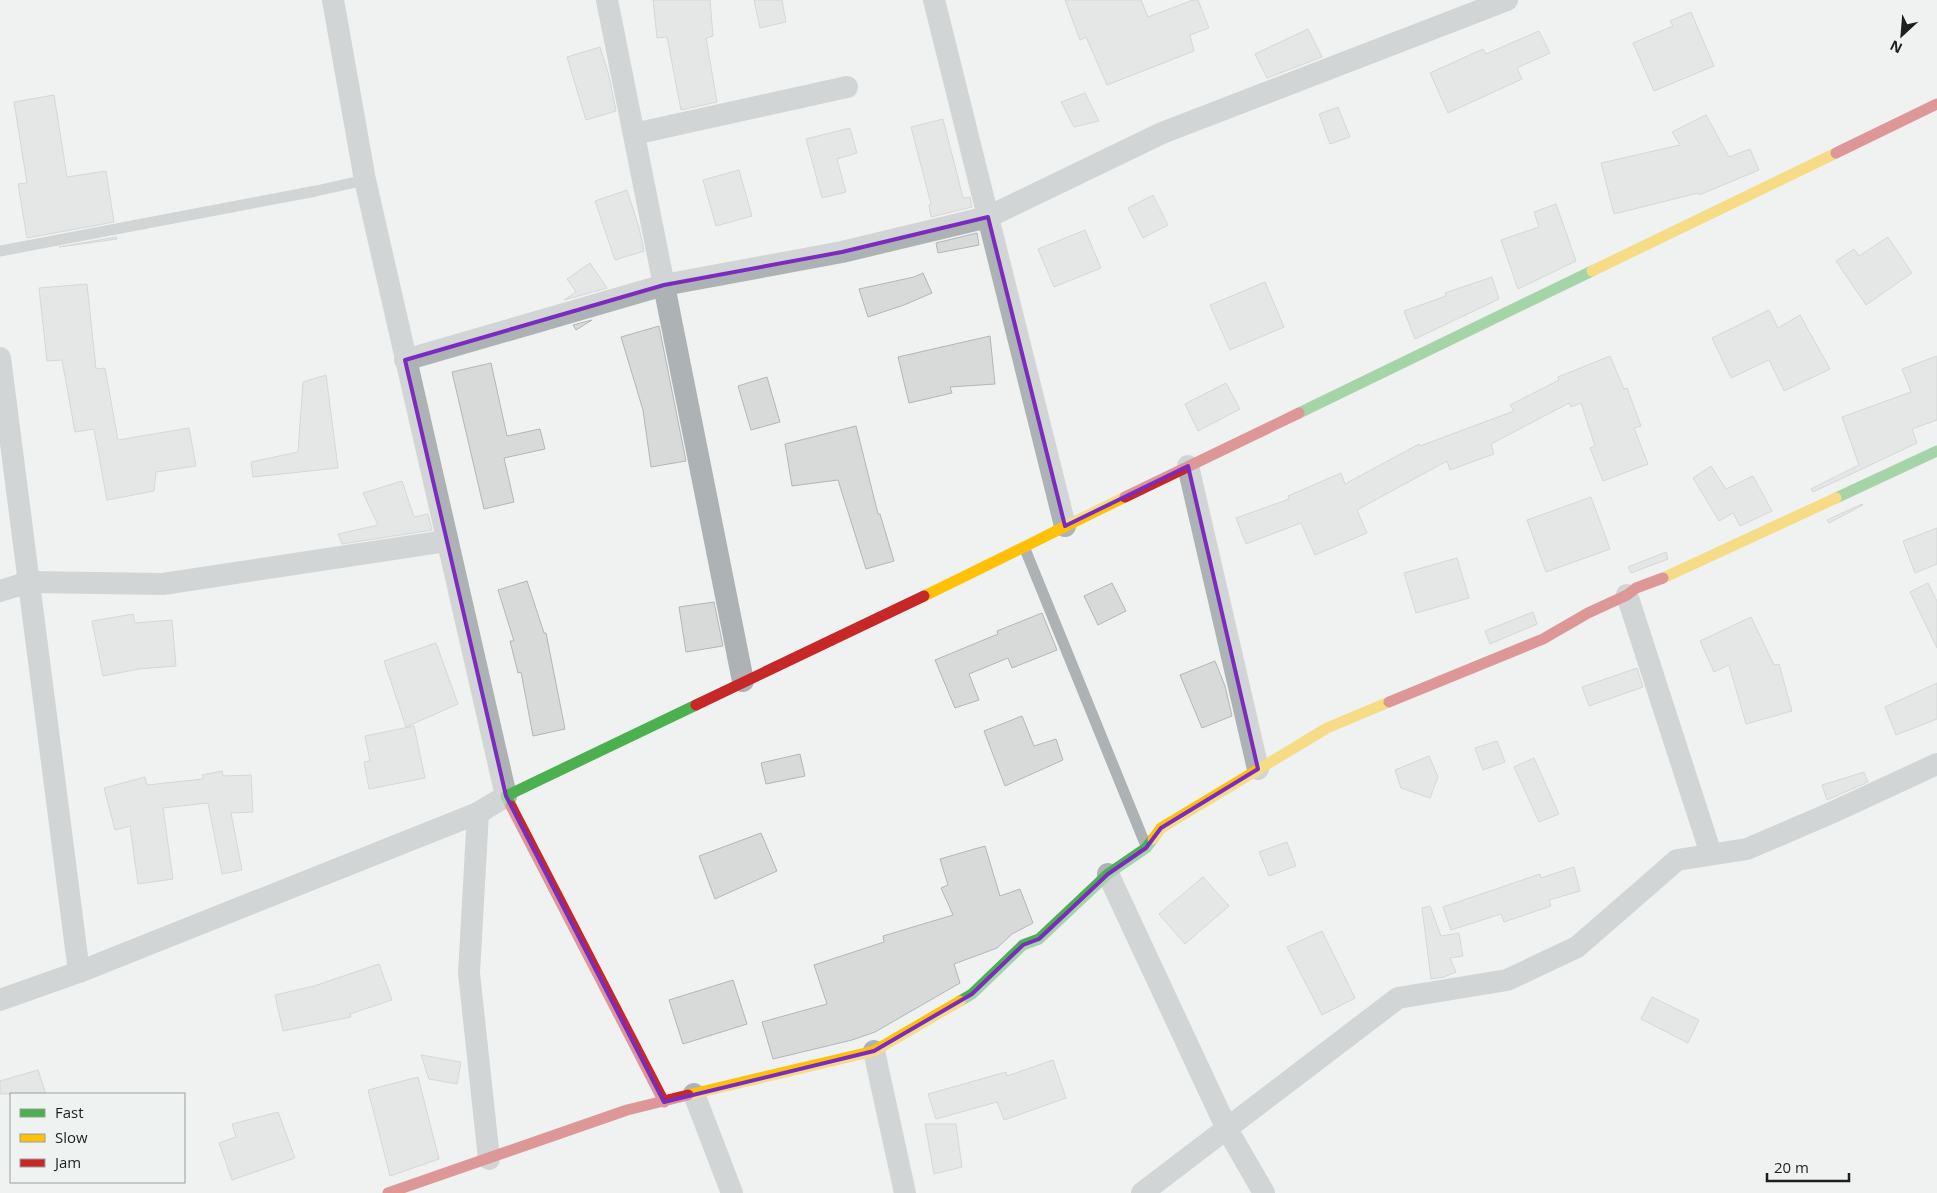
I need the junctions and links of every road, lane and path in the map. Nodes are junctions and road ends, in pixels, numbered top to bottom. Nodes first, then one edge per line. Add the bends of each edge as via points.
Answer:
1 (333, 0) edge
2 (607, 0) edge
3 (934, 0) edge
4 (1507, 0) edge
5 (848, 87) dead end
6 (1937, 104) edge
7 (634, 134) junction
8 (364, 180) junction
9 (988, 217) junction
10 (0, 251) edge
11 (664, 284) junction
12 (0, 358) edge
13 (405, 360) junction
14 (1937, 451) edge
15 (1188, 466) junction
16 (1065, 526) junction
17 (446, 541) junction
18 (1024, 548) junction
19 (28, 582) junction
20 (0, 591) edge
21 (1627, 594) junction
22 (744, 681) junction
23 (1937, 764) edge
24 (1258, 769) junction
25 (506, 796) junction
26 (478, 813) junction
27 (1146, 848) junction
28 (1711, 854) junction
29 (1108, 874) junction
30 (79, 972) junction
31 (0, 1000) edge
32 (874, 1051) junction
33 (694, 1094) junction
34 (664, 1102) junction
35 (1227, 1129) junction
36 (488, 1158) junction
37 (398, 1191) edge
38 (732, 1193) edge
39 (905, 1193) edge
40 (1142, 1193) edge
41 (1264, 1193) edge

1 - 8 street
2 - 7 street
3 - 9 street
4 - 9 street via 1162,133
5 - 7 street
6 - 15 street
7 - 11 street
8 - 10 lane
8 - 13 street
9 - 11 street via 842,252
9 - 16 street
11 - 13 street
11 - 22 street
12 - 19 street
13 - 17 street
14 - 21 street
15 - 16 street
15 - 24 street
16 - 18 street
17 - 19 street via 163,584
17 - 25 street
18 - 22 street
18 - 27 lane
19 - 20 street
19 - 30 street
21 - 24 street via 1588,612 1544,639 1326,728
21 - 28 street
22 - 25 street
23 - 28 street via 1747,849
24 - 27 street via 1161,828
25 - 26 street
25 - 34 street
26 - 30 street
26 - 36 street via 469,973
27 - 29 street
28 - 35 street via 1677,860 1577,947 1507,980 1398,998
29 - 32 street via 1039,939 1023,945 972,994
29 - 35 street
30 - 31 street
32 - 33 street
32 - 39 street
33 - 34 street
33 - 38 street
34 - 36 street via 627,1110
35 - 40 street
35 - 41 street
36 - 37 street

